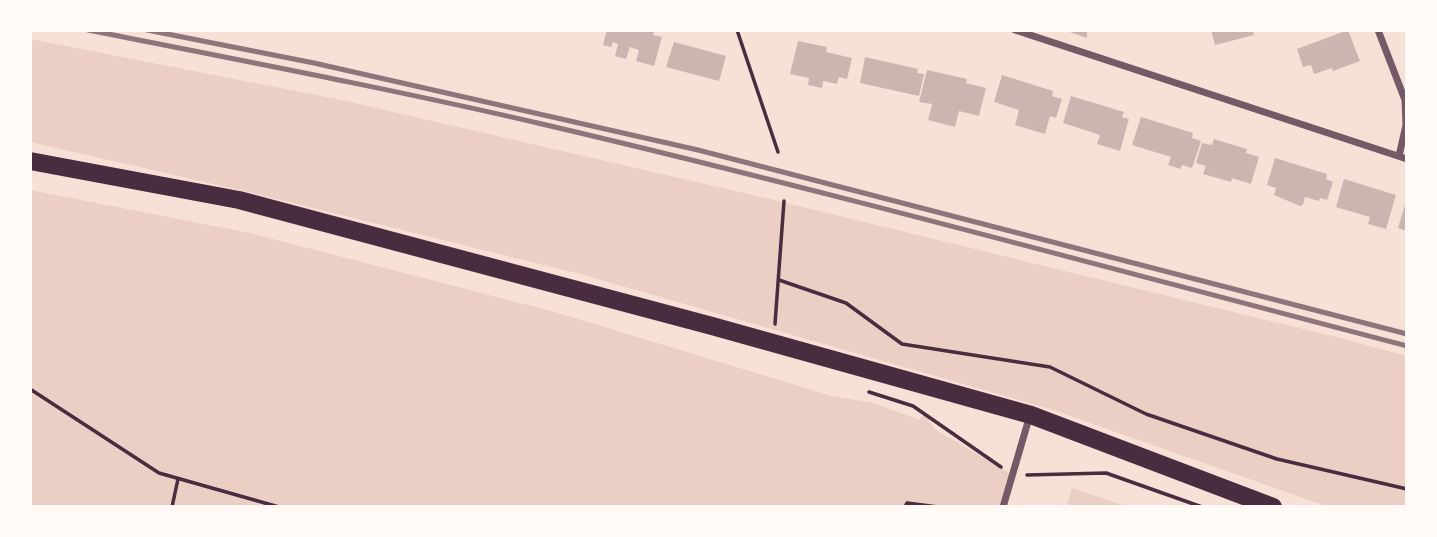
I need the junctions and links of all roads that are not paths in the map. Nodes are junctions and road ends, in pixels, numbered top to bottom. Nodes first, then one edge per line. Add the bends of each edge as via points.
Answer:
1 (1015, 30) edge
2 (1378, 30) edge
3 (1403, 158) edge
4 (30, 161) edge
5 (1031, 415) junction
6 (1003, 507) edge
7 (1273, 507) edge

1 - 3 street
2 - 3 street via 1405,100
4 - 5 main road via 239,200
5 - 6 street
5 - 7 main road

